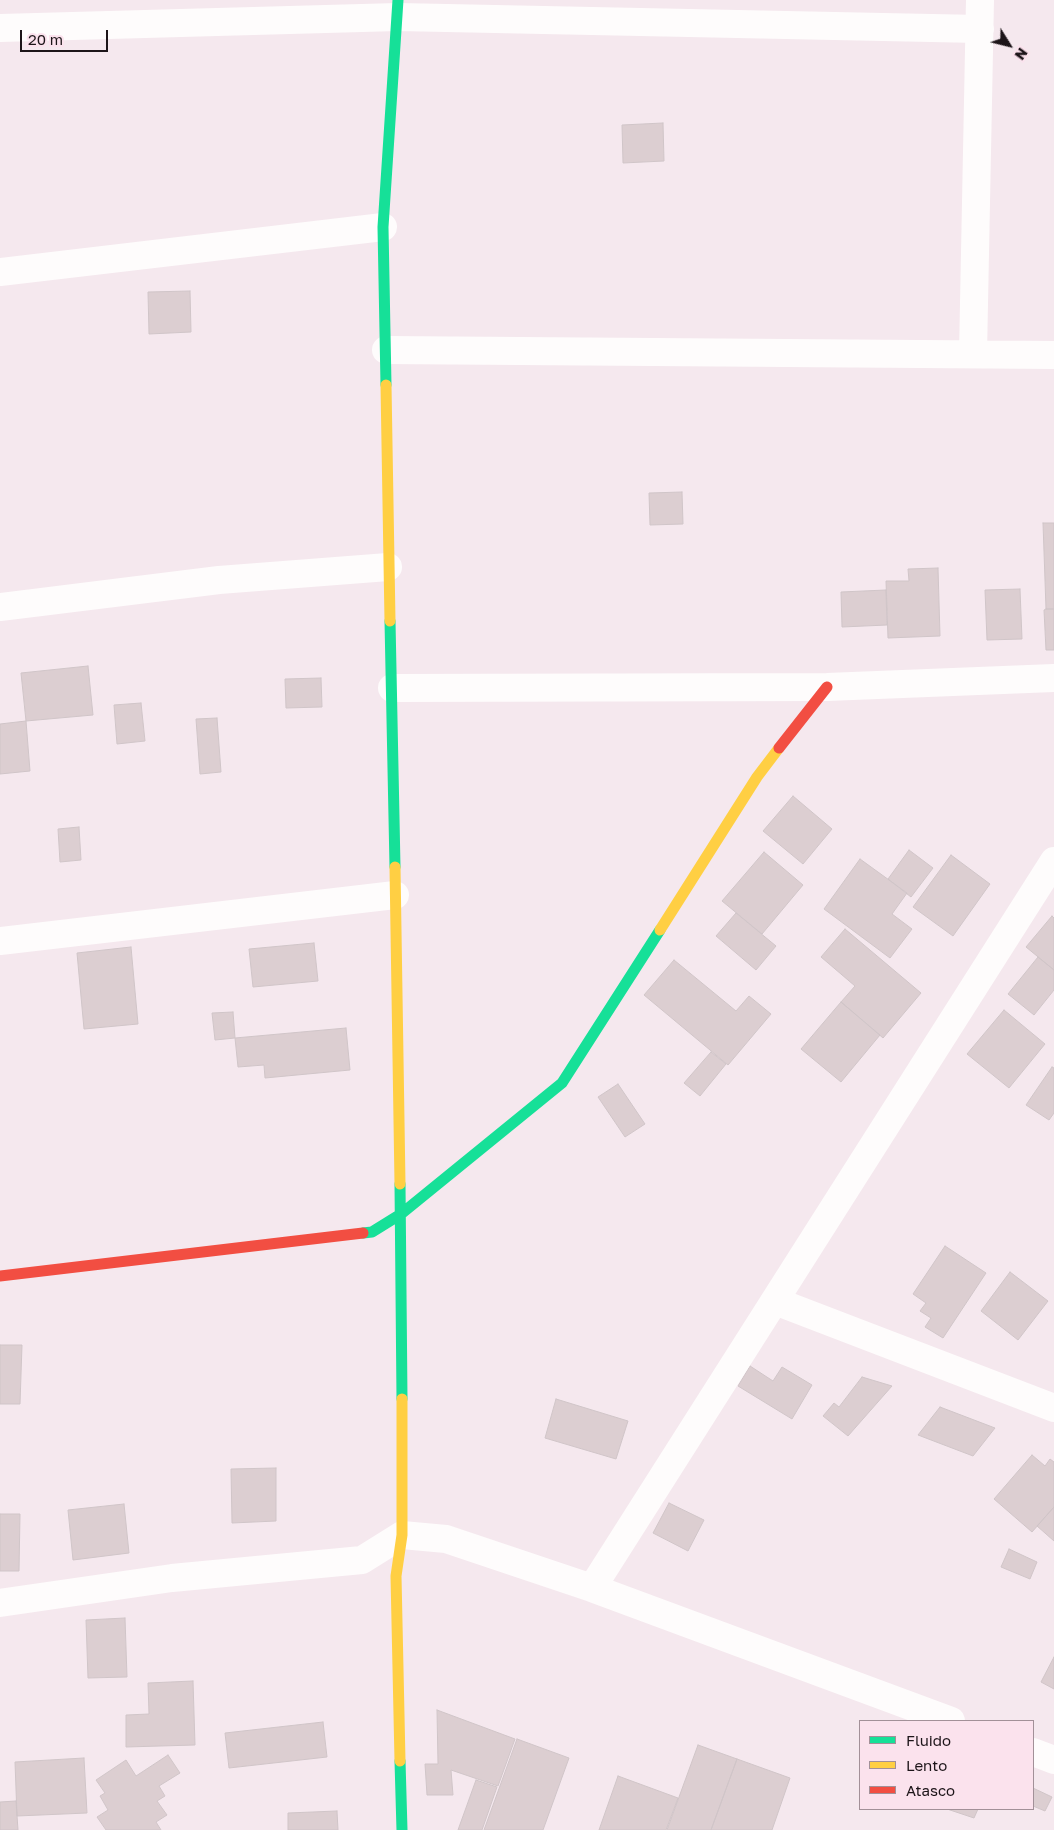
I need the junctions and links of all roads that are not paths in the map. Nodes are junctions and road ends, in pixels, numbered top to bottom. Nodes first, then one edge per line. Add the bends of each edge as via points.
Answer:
1 (980, 0) edge
2 (398, 9) edge
3 (0, 28) edge
4 (980, 29) junction
5 (383, 227) junction
6 (0, 272) edge
7 (386, 350) junction
8 (973, 354) junction
9 (1054, 355) edge
10 (388, 567) junction
11 (0, 607) edge
12 (1054, 678) edge
13 (827, 687) junction
14 (392, 688) junction
15 (1054, 861) edge
16 (395, 895) junction
17 (0, 941) edge
18 (401, 1214) junction
19 (0, 1276) edge
20 (775, 1301) junction
21 (1051, 1400) edge
22 (402, 1535) junction
23 (592, 1588) junction
24 (0, 1603) edge
25 (948, 1720) edge
26 (1034, 1752) edge
27 (1054, 1760) edge
28 (402, 1830) edge

1 - 4 street
2 - 3 street
2 - 4 street
2 - 5 street
4 - 8 street
5 - 6 street
5 - 7 street
7 - 8 street
7 - 10 street
8 - 9 street
10 - 11 street via 219,580
10 - 14 street
12 - 13 street
13 - 14 street
13 - 18 street via 757,777 562,1083
14 - 16 street
15 - 20 street
16 - 17 street
16 - 18 street
18 - 19 street via 372,1232
18 - 22 street
20 - 21 street
20 - 23 street
22 - 23 street via 446,1539
22 - 24 street via 362,1560 172,1578
22 - 28 street via 396,1576
23 - 25 street
26 - 27 street

